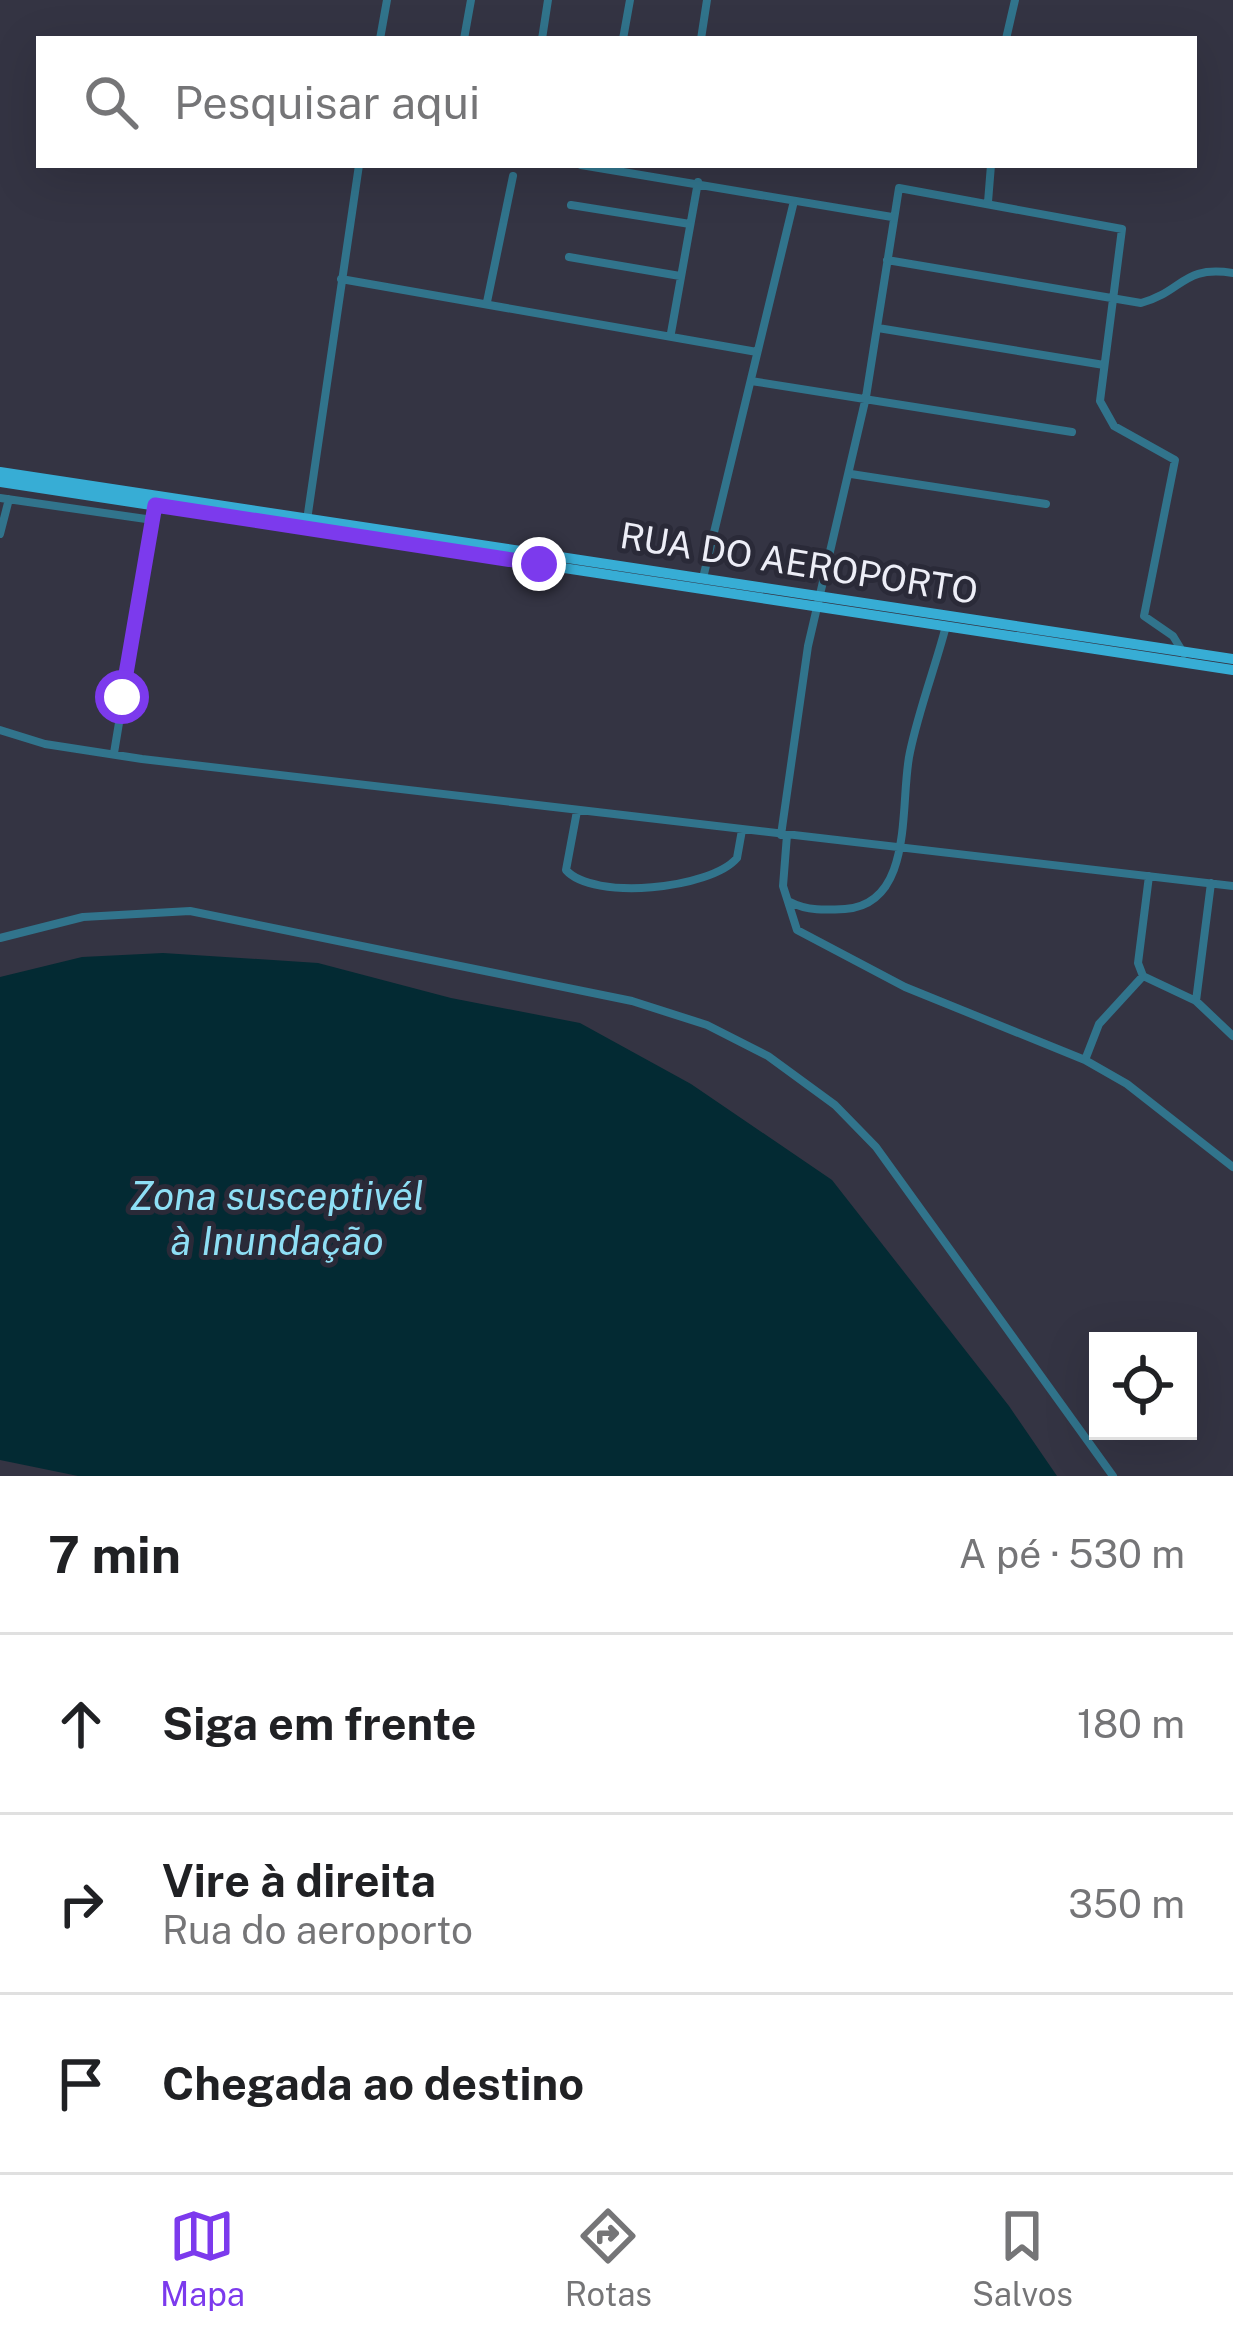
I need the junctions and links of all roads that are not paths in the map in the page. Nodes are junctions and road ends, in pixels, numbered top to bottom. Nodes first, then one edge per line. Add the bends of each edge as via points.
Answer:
1 (386, 0) edge
2 (471, 0) edge
3 (548, 0) edge
4 (629, 0) edge
5 (706, 0) edge
6 (1015, 0) edge
7 (380, 36) edge
8 (465, 36) edge
9 (542, 36) edge
10 (623, 36) edge
11 (701, 36) edge
12 (1007, 36) edge
13 (358, 168) edge
14 (608, 168) edge
15 (682, 168) edge
16 (991, 168) edge
17 (513, 176) dead end
18 (680, 179) junction
19 (698, 182) junction
20 (794, 201) junction
21 (988, 202) junction
22 (572, 205) dead end
23 (892, 217) junction
24 (690, 224) junction
25 (569, 257) dead end
26 (887, 260) junction
27 (1233, 273) edge
28 (680, 276) junction
29 (340, 279) junction
30 (1114, 299) junction
31 (487, 302) junction
32 (878, 328) junction
33 (671, 333) junction
34 (757, 352) junction
35 (1104, 364) junction
36 (751, 381) junction
37 (866, 397) junction
38 (1072, 432) dead end
39 (0, 472) edge
40 (850, 474) junction
41 (0, 482) edge
42 (4, 499) edge
43 (1046, 504) dead end
44 (155, 505) junction
45 (153, 520) junction
46 (307, 523) junction
47 (0, 534) edge
48 (703, 579) junction
49 (819, 602) junction
50 (946, 626) junction
51 (1184, 657) junction
52 (1233, 659) edge
53 (1233, 670) edge
54 (0, 730) edge
55 (114, 753) junction
56 (577, 811) junction
57 (742, 830) junction
58 (784, 835) junction
59 (900, 847) junction
60 (1150, 876) junction
61 (1211, 883) junction
62 (1233, 886) edge
63 (789, 901) junction
64 (0, 938) edge
65 (1142, 976) junction
66 (1196, 1000) junction
67 (1233, 1036) edge
68 (1085, 1060) junction
69 (1233, 1167) edge
70 (1114, 1476) edge

1 - 7 street
2 - 8 street
3 - 9 street
4 - 10 street
5 - 11 street
6 - 12 street
13 - 29 street
14 - 18 street
15 - 18 street
16 - 21 street
17 - 31 street
18 - 19 street
19 - 20 street
19 - 24 street
20 - 23 street
20 - 34 street
21 - 23 street via 899,188
21 - 30 street via 1118,224 1124,233
22 - 24 street
23 - 26 street
24 - 28 street
25 - 28 street
26 - 30 street
26 - 32 street
27 - 30 street via 1205,268 1157,298
28 - 33 street
29 - 31 street
29 - 46 street
30 - 35 street
31 - 33 street
32 - 35 street
32 - 37 street
33 - 34 street
34 - 36 street
35 - 51 street via 1104,414 1130,438 1175,460 1144,616 1174,635
36 - 37 street
36 - 48 street
37 - 38 street
37 - 40 street
39 - 46 main road, RUA DO AEROPORTO
40 - 43 street
40 - 49 street
41 - 44 main road, RUA DO AEROPORTO
42 - 45 street
42 - 47 street
44 - 45 street
44 - 46 main road, RUA DO AEROPORTO
45 - 55 street
46 - 48 main road, RUA DO AEROPORTO
46 - 49 main road, RUA DO AEROPORTO
48 - 49 main road, RUA DO AEROPORTO
49 - 50 main road, RUA DO AEROPORTO
49 - 51 main road, RUA DO AEROPORTO
49 - 58 street
50 - 51 main road, RUA DO AEROPORTO
50 - 59 street via 910,751
51 - 52 main road, RUA DO AEROPORTO
51 - 53 main road, RUA DO AEROPORTO
54 - 55 street
55 - 56 street
56 - 57 street
56 - 57 street via 566,870 612,884 708,880 737,858
57 - 58 street
58 - 59 street
58 - 63 street
59 - 60 street
59 - 63 street via 871,904 829,910
60 - 61 street
60 - 65 street
61 - 62 street
61 - 66 street
63 - 68 street via 791,922 807,936 905,987
64 - 70 street via 83,917 190,911 632,1001 707,1025 768,1055 876,1147
65 - 66 street
65 - 68 street via 1099,1024
66 - 67 street
68 - 69 street

